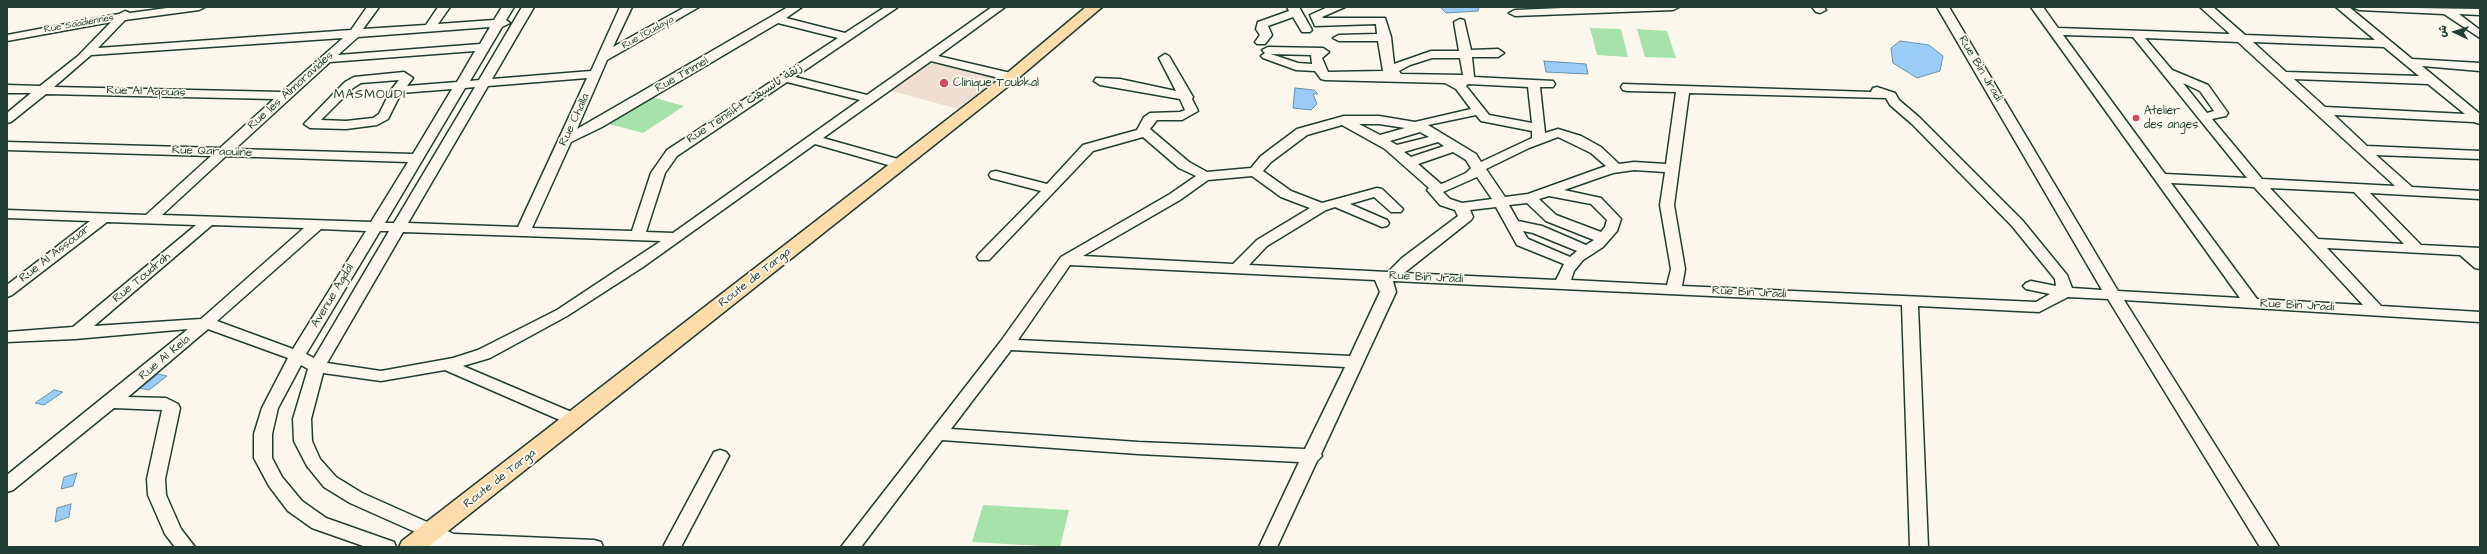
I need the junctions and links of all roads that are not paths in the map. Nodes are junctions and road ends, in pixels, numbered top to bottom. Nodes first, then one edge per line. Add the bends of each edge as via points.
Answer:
1 (130, 7) edge
2 (199, 7) edge
3 (373, 7) edge
4 (444, 7) edge
5 (508, 7) edge
6 (528, 7) edge
7 (626, 7) edge
8 (694, 7) edge
9 (796, 7) edge
10 (892, 7) edge
11 (999, 7) edge
12 (1095, 7) edge
13 (1339, 7) edge
14 (1673, 7) edge
15 (1943, 7) edge
16 (2037, 7) edge
17 (2206, 7) edge
18 (2342, 7) edge
19 (2359, 7) edge
20 (1295, 10) edge
21 (2453, 10) edge
22 (1583, 12) edge
23 (2480, 12) edge
24 (1515, 13) dead end
25 (122, 17) junction
26 (777, 20) junction
27 (519, 22) junction
28 (1460, 22) dead end
29 (498, 24) junction
30 (430, 28) junction
31 (1306, 30) dead end
32 (2056, 31) junction
33 (356, 33) junction
34 (2136, 34) junction
35 (2480, 34) edge
36 (1339, 36) dead end
37 (848, 37) junction
38 (1385, 37) junction
39 (7, 38) edge
40 (2243, 39) junction
41 (2385, 44) junction
42 (484, 47) junction
43 (1265, 49) junction
44 (88, 52) junction
45 (1498, 53) dead end
46 (1465, 54) junction
47 (930, 57) junction
48 (603, 58) junction
49 (1165, 58) dead end
50 (326, 60) junction
51 (2407, 62) junction
52 (2480, 67) edge
53 (1320, 68) junction
54 (2167, 72) junction
55 (596, 74) junction
56 (1391, 74) junction
57 (2283, 75) junction
58 (1011, 77) junction
59 (785, 78) junction
60 (2431, 80) junction
61 (1100, 81) dead end
62 (484, 82) junction
63 (1457, 82) junction
64 (461, 84) junction
65 (1534, 84) junction
66 (1550, 84) dead end
67 (1627, 87) dead end
68 (7, 89) edge
69 (1683, 89) junction
70 (46, 90) junction
71 (397, 90) junction
72 (284, 96) junction
73 (1187, 97) junction
74 (869, 99) junction
75 (1479, 111) junction
76 (2322, 112) junction
77 (2204, 117) junction
78 (7, 119) edge
79 (2479, 119) edge
80 (1344, 120) junction
81 (1422, 127) junction
82 (1145, 132) junction
83 (1538, 134) junction
84 (1440, 138) junction
85 (566, 139) junction
86 (813, 139) junction
87 (1378, 140) junction
88 (7, 146) edge
89 (1454, 147) junction
90 (1395, 150) junction
91 (2363, 150) junction
92 (223, 152) junction
93 (2480, 155) edge
94 (416, 158) junction
95 (1410, 162) junction
96 (900, 164) junction
97 (1478, 168) junction
98 (1616, 168) junction
99 (1671, 168) junction
100 (1255, 172) junction
101 (996, 175) dead end
102 (1205, 176) junction
103 (2162, 178) junction
104 (2259, 184) junction
105 (1050, 189) junction
106 (1438, 189) junction
107 (2358, 189) junction
108 (1550, 191) junction
109 (2409, 192) junction
110 (2480, 195) edge
111 (1530, 198) junction
112 (1337, 202) junction
113 (1501, 202) junction
114 (1321, 207) junction
115 (1461, 207) junction
116 (1396, 209) dead end
117 (7, 214) edge
118 (104, 217) junction
119 (149, 219) junction
120 (209, 221) junction
121 (1382, 223) dead end
122 (317, 225) junction
123 (1514, 225) junction
124 (374, 228) junction
125 (398, 228) junction
126 (524, 232) junction
127 (638, 235) junction
128 (677, 237) junction
129 (1603, 238) junction
130 (2313, 243) junction
131 (2417, 249) junction
132 (1588, 251) junction
133 (2464, 251) junction
134 (2480, 252) edge
135 (984, 257) dead end
136 (1066, 260) junction
137 (1574, 263) junction
138 (2480, 265) edge
139 (1236, 268) junction
140 (1386, 276) junction
141 (1562, 285) junction
142 (2031, 286) dead end
143 (1673, 290) junction
144 (7, 292) edge
145 (2065, 292) junction
146 (2114, 297) junction
147 (1910, 301) junction
148 (2252, 303) junction
149 (2375, 309) junction
150 (2480, 317) edge
151 (208, 323) junction
152 (75, 334) junction
153 (7, 337) edge
154 (1007, 345) junction
155 (297, 356) junction
156 (1355, 362) junction
157 (317, 367) junction
158 (452, 368) dead end
159 (112, 402) junction
160 (575, 420) junction
161 (937, 434) junction
162 (720, 456) dead end
163 (1312, 456) junction
164 (7, 485) edge
165 (437, 540) edge
166 (186, 547) edge
167 (387, 547) edge
168 (411, 547) edge
169 (594, 547) edge
170 (672, 547) edge
171 (850, 547) edge
172 (1268, 547) edge
173 (1919, 547) edge
174 (2270, 547) edge

1 - 25 street
2 - 25 street, Rue Saadiennes
3 - 33 street, Rue les Almoravides
4 - 30 street
5 - 29 street, Avenue Agdal
6 - 27 street, Avenue Agdal
7 - 48 street, Rue Challa
8 - 48 street, Rue l'Oudaya
9 - 26 street, Rue Tinmel
10 - 37 street, Rue Tensift زنقة تانسيفت
11 - 47 street
12 - 58 main road, Route de Targa
13 - 38 street via 1316,15 1319,25 1381,20
14 - 22 street
15 - 146 street, Rue Bin Jradi
16 - 32 street
17 - 40 street
18 - 41 street via 2377,34
19 - 21 street
20 - 31 street
20 - 43 street via 1262,24 1266,35
21 - 23 street
21 - 35 street
22 - 24 street
25 - 39 street, Rue Saadiennes via 59,26
25 - 44 street
26 - 37 street
26 - 85 street, Rue Tinmel via 597,124
27 - 29 street
27 - 62 street, Avenue Agdal
28 - 46 street
29 - 30 street
29 - 42 street, Avenue Agdal
30 - 33 street
32 - 34 street
32 - 103 street
33 - 44 street
33 - 50 street, Rue les Almoravides
34 - 40 street
34 - 54 street
36 - 38 street
37 - 59 street, Rue Tensift زنقة تانسيفت
38 - 56 street
40 - 41 street
40 - 57 street
41 - 51 street
42 - 50 street
42 - 64 street, Avenue Agdal
43 - 53 street via 1296,66
43 - 53 street via 1323,52 1318,53 1316,58
44 - 70 street
45 - 46 street
46 - 56 street via 1431,55 1406,62 1395,68
46 - 63 street via 1469,75
47 - 58 street
47 - 74 street
48 - 55 street, Rue Challa
49 - 73 street
50 - 72 street, Rue les Almoravides
51 - 52 street
51 - 60 street
53 - 56 street via 1325,76
54 - 77 street
54 - 77 street via 2204,88 2222,113
55 - 62 street
55 - 85 street, Rue Challa
56 - 63 street
57 - 60 street
57 - 76 street
58 - 96 main road, Route de Targa
59 - 74 street
59 - 127 street, Rue Tensift زنقة تانسيفت via 672,153 658,173
60 - 79 street
61 - 73 street
62 - 64 street
62 - 125 street, Avenue Agdal
63 - 65 street
63 - 75 street
64 - 71 street
64 - 94 street, Avenue Agdal
65 - 66 street
65 - 83 street
67 - 69 street
68 - 70 street, Rue Al Aqouas
69 - 99 street via 1680,123
69 - 145 street via 1876,96 1877,91 1891,96 1894,102 2017,223 2062,278
70 - 72 street, Rue Al Aqouas
70 - 78 street
71 - 71 street via 406,77 358,80 349,85 310,124 346,125 377,121 384,116
72 - 92 street, Rue les Almoravides
73 - 82 street via 1192,111 1182,116 1154,116 1143,130
74 - 86 street
75 - 81 street via 1421,123
75 - 83 street via 1485,118
76 - 79 street
76 - 91 street
77 - 104 street
80 - 81 street via 1379,120
80 - 87 street
80 - 100 street via 1302,132 1266,159
81 - 84 street
81 - 87 street
82 - 102 street via 1184,165
82 - 105 street via 1088,148
83 - 97 street
83 - 98 street via 1558,133 1576,139 1605,157
84 - 89 street
84 - 90 street
85 - 126 street, Rue Challa
86 - 96 street
86 - 128 street
87 - 90 street
88 - 92 street, Rue Qaraouine
89 - 95 street
89 - 97 street via 1471,157
90 - 95 street
91 - 93 street
91 - 109 street
92 - 94 street, Rue Qaraouine
92 - 119 street, Rue les Almoravides
94 - 124 street, Avenue Agdal
95 - 106 street
96 - 160 main road, Route de Targa
97 - 106 street via 1464,179
97 - 113 street
98 - 99 street
98 - 108 street
99 - 143 street via 1667,205 1678,269
100 - 102 street
100 - 114 street via 1286,194
101 - 105 street
102 - 136 street via 1175,197
103 - 104 street
103 - 148 street
104 - 107 street
104 - 130 street
105 - 135 street
106 - 115 street via 1434,190 1445,202
107 - 109 street
107 - 131 street
108 - 111 street
108 - 129 street via 1596,201 1610,213 1614,219 1612,228
109 - 110 street
111 - 113 street
111 - 129 street via 1550,218
112 - 114 street
112 - 116 street via 1377,192
112 - 121 street
113 - 115 street
113 - 123 street
114 - 139 street via 1262,243
115 - 140 street via 1466,217
117 - 118 street
118 - 119 street
118 - 144 street, Rue Al Assouar
119 - 120 street
120 - 122 street
120 - 152 street, Rue Toudrah
122 - 124 street
122 - 151 street, Rue Al Kela
123 - 132 street via 1537,229
123 - 137 street via 1522,242
124 - 125 street
124 - 155 street, Avenue Agdal
125 - 126 street
125 - 157 street, Avenue Agdal
126 - 127 street
127 - 128 street
128 - 157 street via 604,287 522,336 484,354 455,363 389,375
129 - 132 street
130 - 131 street
130 - 149 street
131 - 133 street
132 - 137 street
133 - 134 street
133 - 138 street
136 - 139 street, Rue Bin Jradi
136 - 154 street
137 - 141 street via 1567,270
139 - 140 street, Rue Bin Jradi
140 - 141 street, Rue Bin Jradi
140 - 156 street via 1388,292
141 - 143 street, Rue Bin Jradi
142 - 145 street
143 - 147 street, Rue Bin Jradi
145 - 146 street, Rue Bin Jradi
145 - 147 street, Rue Bin Jradi via 2039,307
146 - 148 street, Rue Bin Jradi
146 - 174 street, Rue Bin Jradi
147 - 173 street
148 - 149 street, Rue Bin Jradi
149 - 150 street, Rue Bin Jradi
151 - 152 street
151 - 155 street
151 - 159 street, Rue Al Kela
152 - 153 street
154 - 156 street
154 - 161 street
155 - 157 street
155 - 167 street, Avenue Agdal via 270,408 263,434 264,458 275,481 295,506 319,523
156 - 163 street
157 - 165 street, Avenue Agdal via 302,419 303,441 313,462 330,482
158 - 160 street
159 - 164 street, Rue Al Kela
159 - 166 street via 166,404 172,408 156,479 165,516 174,534
160 - 165 main road, Route de Targa
161 - 163 street via 1138,448
161 - 171 street
162 - 170 street
163 - 172 street
165 - 168 main road, Route de Targa
165 - 169 street

